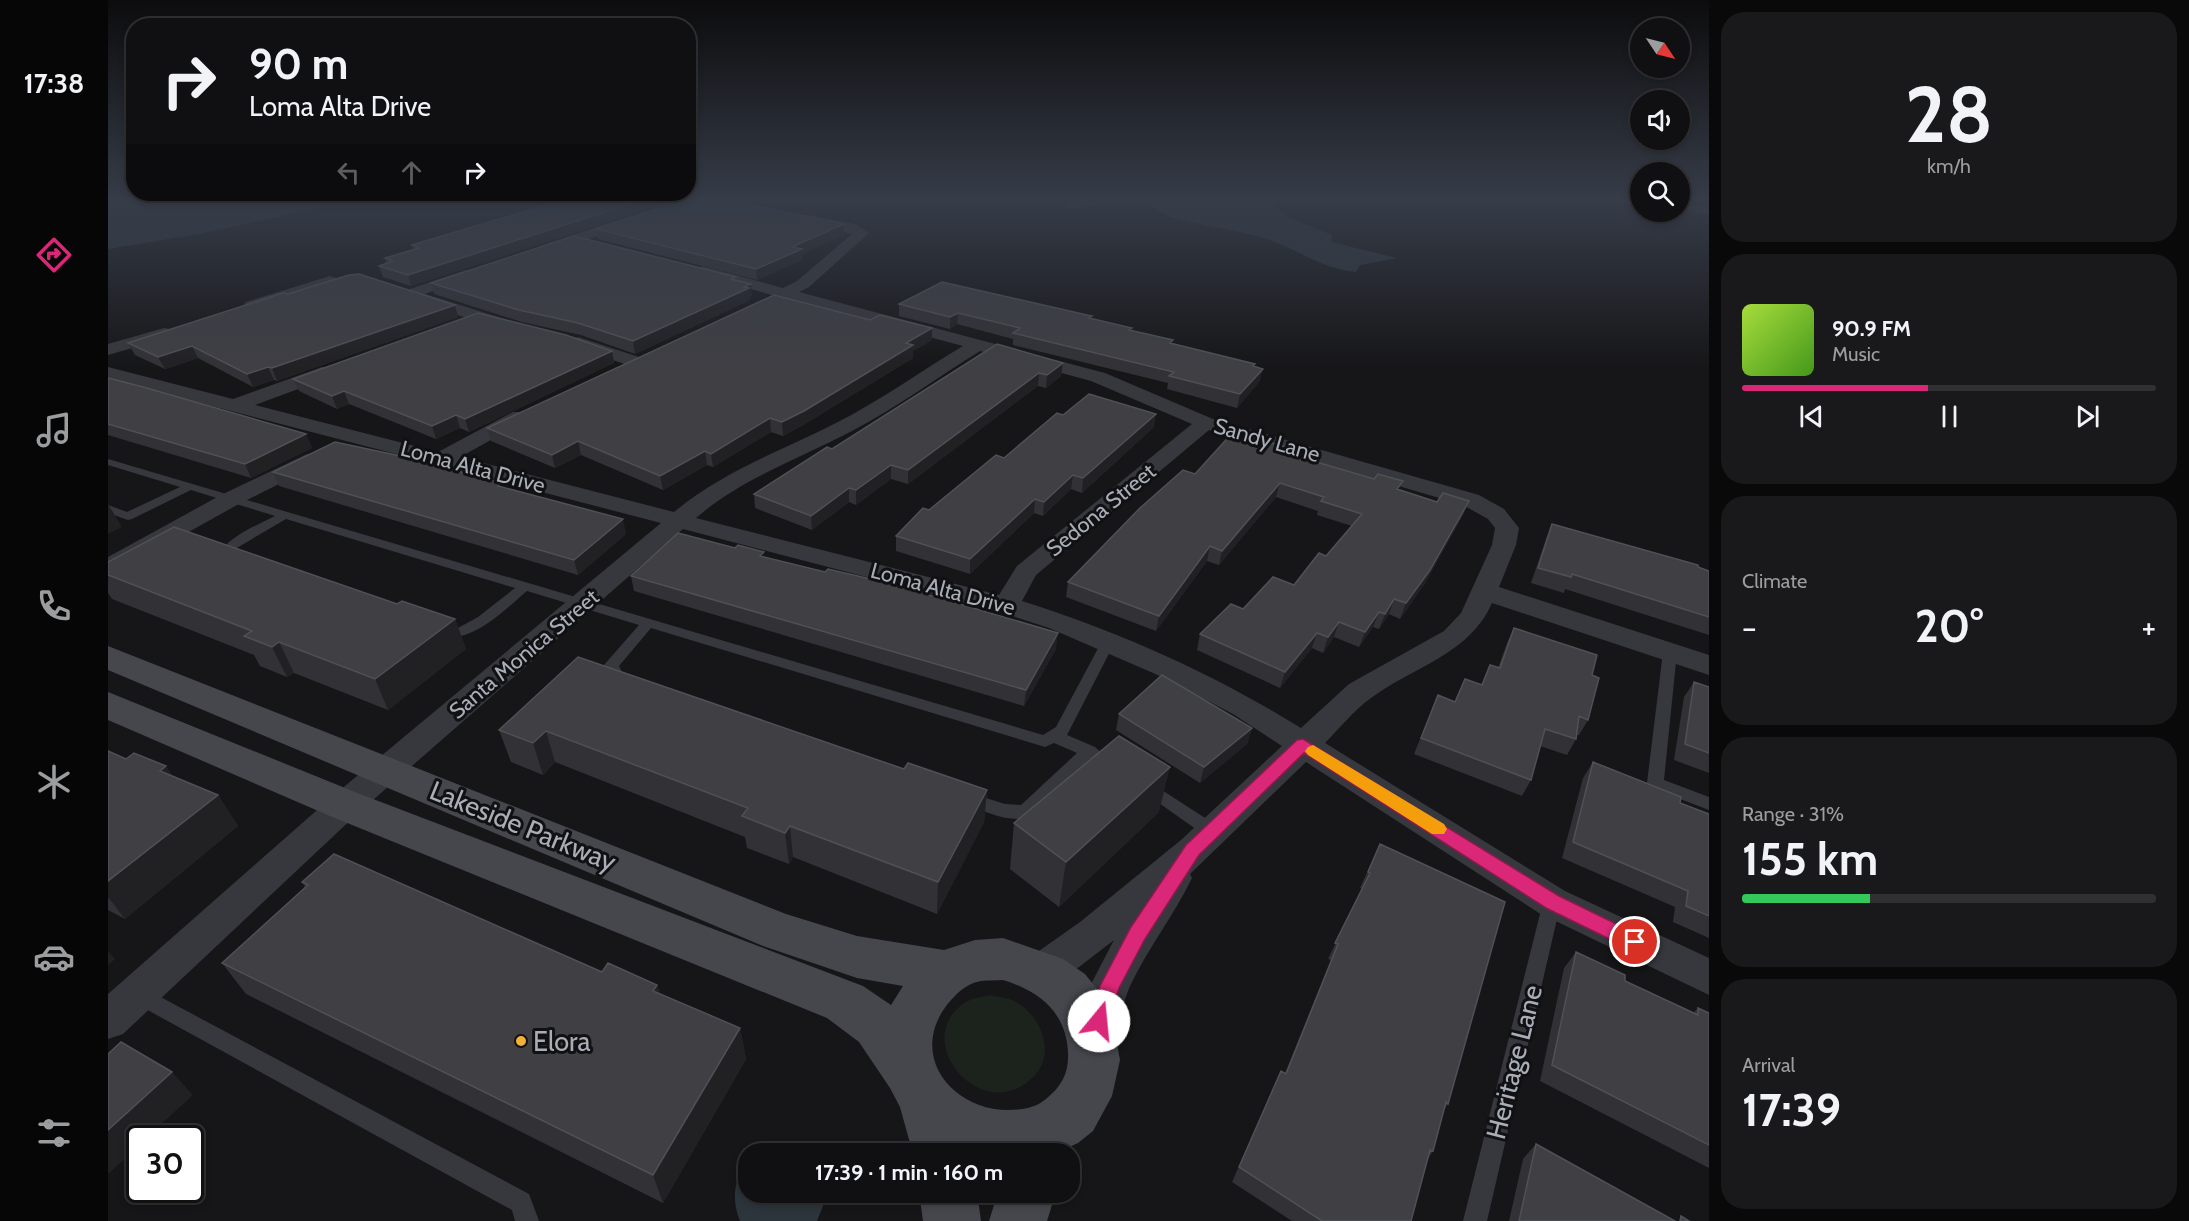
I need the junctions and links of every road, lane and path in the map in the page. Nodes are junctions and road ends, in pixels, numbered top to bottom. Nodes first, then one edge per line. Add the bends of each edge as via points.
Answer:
1 (833, 255) edge
2 (683, 266) edge
3 (479, 271) edge
4 (349, 278) edge
5 (391, 287) edge
6 (786, 293) junction
7 (410, 294) junction
8 (763, 304) edge
9 (232, 312) edge
10 (480, 317) junction
11 (178, 328) edge
12 (446, 329) edge
13 (528, 331) edge
14 (562, 338) edge
15 (979, 344) junction
16 (108, 350) edge
17 (657, 352) edge
18 (636, 362) junction
19 (347, 365) edge
20 (615, 372) edge
21 (108, 373) edge
22 (236, 405) junction
23 (541, 406) edge
24 (1206, 423) junction
25 (356, 437) junction
26 (440, 459) junction
27 (108, 462) edge
28 (189, 487) junction
29 (229, 500) junction
30 (108, 509) edge
31 (283, 516) junction
32 (681, 521) junction
33 (247, 566) edge
34 (108, 567) edge
35 (524, 587) junction
36 (1483, 591) junction
37 (582, 604) junction
38 (1006, 605) junction
39 (647, 624) junction
40 (429, 629) edge
41 (1108, 642) junction
42 (1670, 652) junction
43 (108, 657) edge
44 (1709, 664) edge
45 (640, 687) edge
46 (108, 705) edge
47 (1054, 736) junction
48 (1303, 744) junction
49 (1089, 752) junction
50 (1114, 764) edge
51 (387, 770) junction
52 (1133, 777) edge
53 (950, 792) edge
54 (1709, 804) edge
55 (345, 805) junction
56 (1203, 841) junction
57 (1552, 902) junction
58 (1043, 971) junction
59 (945, 972) junction
60 (1709, 977) edge
61 (138, 994) junction
62 (108, 1020) edge
63 (1094, 1038) junction
64 (917, 1086) junction
65 (1059, 1136) edge
66 (937, 1143) edge
67 (950, 1203) edge
68 (1024, 1203) edge
69 (527, 1221) edge
70 (952, 1221) edge
71 (1018, 1221) edge
72 (1475, 1221) edge

1 - 6 street via 803,284
2 - 6 street, Sandy Lane
3 - 7 street
4 - 9 street
5 - 7 street
6 - 8 street
6 - 15 street, Sandy Lane
7 - 10 street
10 - 12 street
10 - 13 street
11 - 16 street
14 - 18 street
15 - 24 street, Sandy Lane via 1098,377
15 - 32 street, Santa Monica Street via 846,426 742,475 706,497
17 - 18 street
18 - 20 street
19 - 22 street
21 - 22 street, Loma Alta Drive
22 - 25 street, Loma Alta Drive
23 - 26 street
24 - 36 street, Sandy Lane via 1471,500 1496,514 1507,528
24 - 38 street, Sedona Street via 1026,571
25 - 26 street, Loma Alta Drive
25 - 29 street
26 - 32 street, Loma Alta Drive
27 - 28 lane
28 - 29 lane
28 - 30 lane via 128,516
29 - 31 lane
29 - 34 street
31 - 33 lane via 226,551 225,559
31 - 35 lane
32 - 37 street, Santa Monica Street
32 - 38 street, Loma Alta Drive
35 - 37 lane
35 - 40 lane via 462,632
36 - 42 street
36 - 48 street, Sandy Lane via 1473,616 1454,637 1360,691
37 - 39 lane
37 - 51 street, Santa Monica Street
38 - 41 street, Loma Alta Drive
39 - 45 lane via 611,665 618,679
39 - 47 lane via 1045,741
41 - 47 lane via 1062,731
41 - 48 street, Loma Alta Drive via 1244,707
42 - 44 street
42 - 54 lane via 1655,783
43 - 51 street, Lakeside Parkway
46 - 55 street, Lakeside Parkway
47 - 49 lane
48 - 56 street, Sandy Lane
48 - 57 street, Loma Alta Drive
49 - 50 lane
49 - 53 lane via 1026,812 1005,811
51 - 55 street, Santa Monica Street
51 - 59 street, Lakeside Parkway via 779,932 857,957
52 - 56 lane
55 - 61 street, Santa Monica Street
55 - 64 street, Lakeside Parkway via 845,1002 877,1025
56 - 58 street, Sandy Lane via 1094,934
56 - 63 street, Sandy Lane via 1126,955 1110,986
57 - 60 street, Loma Alta Drive
57 - 72 lane, Heritage Lane
58 - 59 street via 1003,959 973,961
58 - 63 street via 1067,989 1082,1008
59 - 64 street via 916,1003 905,1040
61 - 62 street, Santa Monica Street
61 - 69 lane via 521,1202
63 - 65 street via 1094,1072 1083,1102
64 - 65 street via 949,1124 971,1135 1006,1141
64 - 66 street, Lakeside Parkway
67 - 70 street
68 - 71 street

